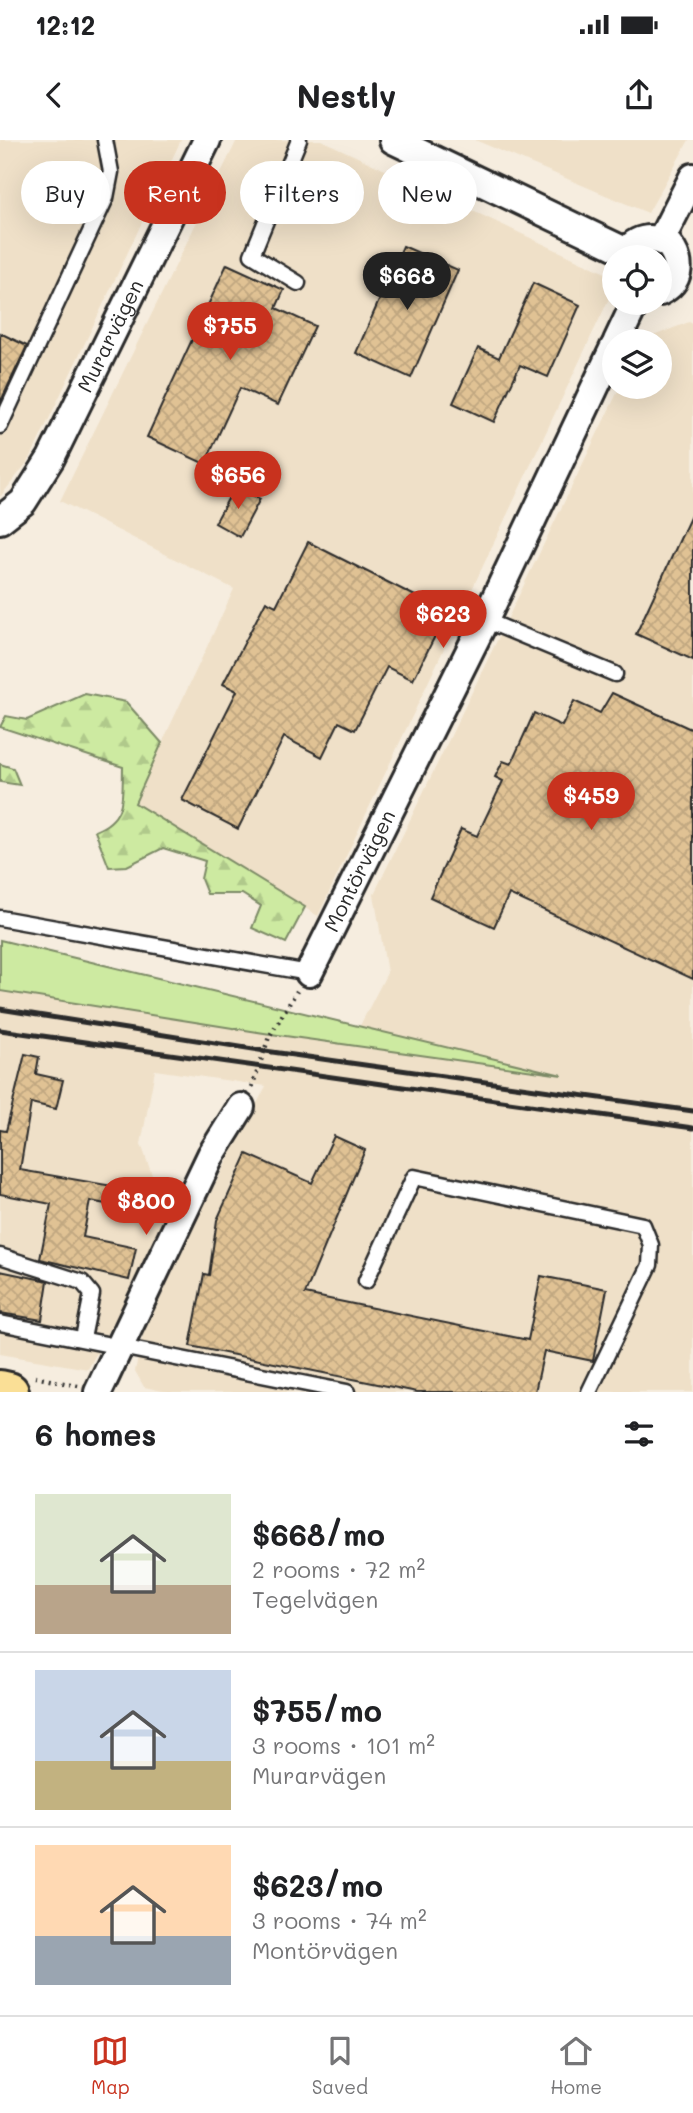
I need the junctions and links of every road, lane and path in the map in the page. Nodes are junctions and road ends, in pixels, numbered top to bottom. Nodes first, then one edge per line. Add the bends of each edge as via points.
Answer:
1 (105, 140) edge
2 (207, 140) edge
3 (299, 140) edge
4 (393, 140) edge
5 (693, 177) edge
6 (661, 240) junction
7 (608, 245) edge
8 (636, 245) edge
9 (298, 283) dead end
10 (676, 285) edge
11 (602, 372) edge
12 (0, 426) edge
13 (0, 520) edge
14 (485, 620) junction
15 (615, 674) dead end
16 (0, 918) edge
17 (309, 973) junction
18 (241, 1107) joint
19 (0, 1256) edge
20 (366, 1281) dead end
21 (0, 1323) edge
22 (83, 1338) junction
23 (119, 1345) junction
24 (0, 1390) edge
25 (9, 1392) edge
26 (99, 1392) edge
27 (347, 1392) edge
28 (589, 1392) edge

1 - 12 lane via 111,172 106,198
2 - 13 street, Murarvägen via 51,458 23,502
3 - 9 lane via 252,255
4 - 7 street
5 - 6 street
6 - 8 street via 642,240
6 - 10 street via 678,262
11 - 14 street, Montörvägen
14 - 15 lane
14 - 17 street, Montörvägen
16 - 17 lane
17 - 18 path via 269,1037 261,1067
18 - 23 street via 211,1155
19 - 22 lane via 82,1282 92,1294
20 - 28 lane via 414,1177 643,1225 651,1245 650,1265
21 - 22 lane
22 - 23 lane
23 - 26 street
23 - 27 lane
24 - 25 highway

